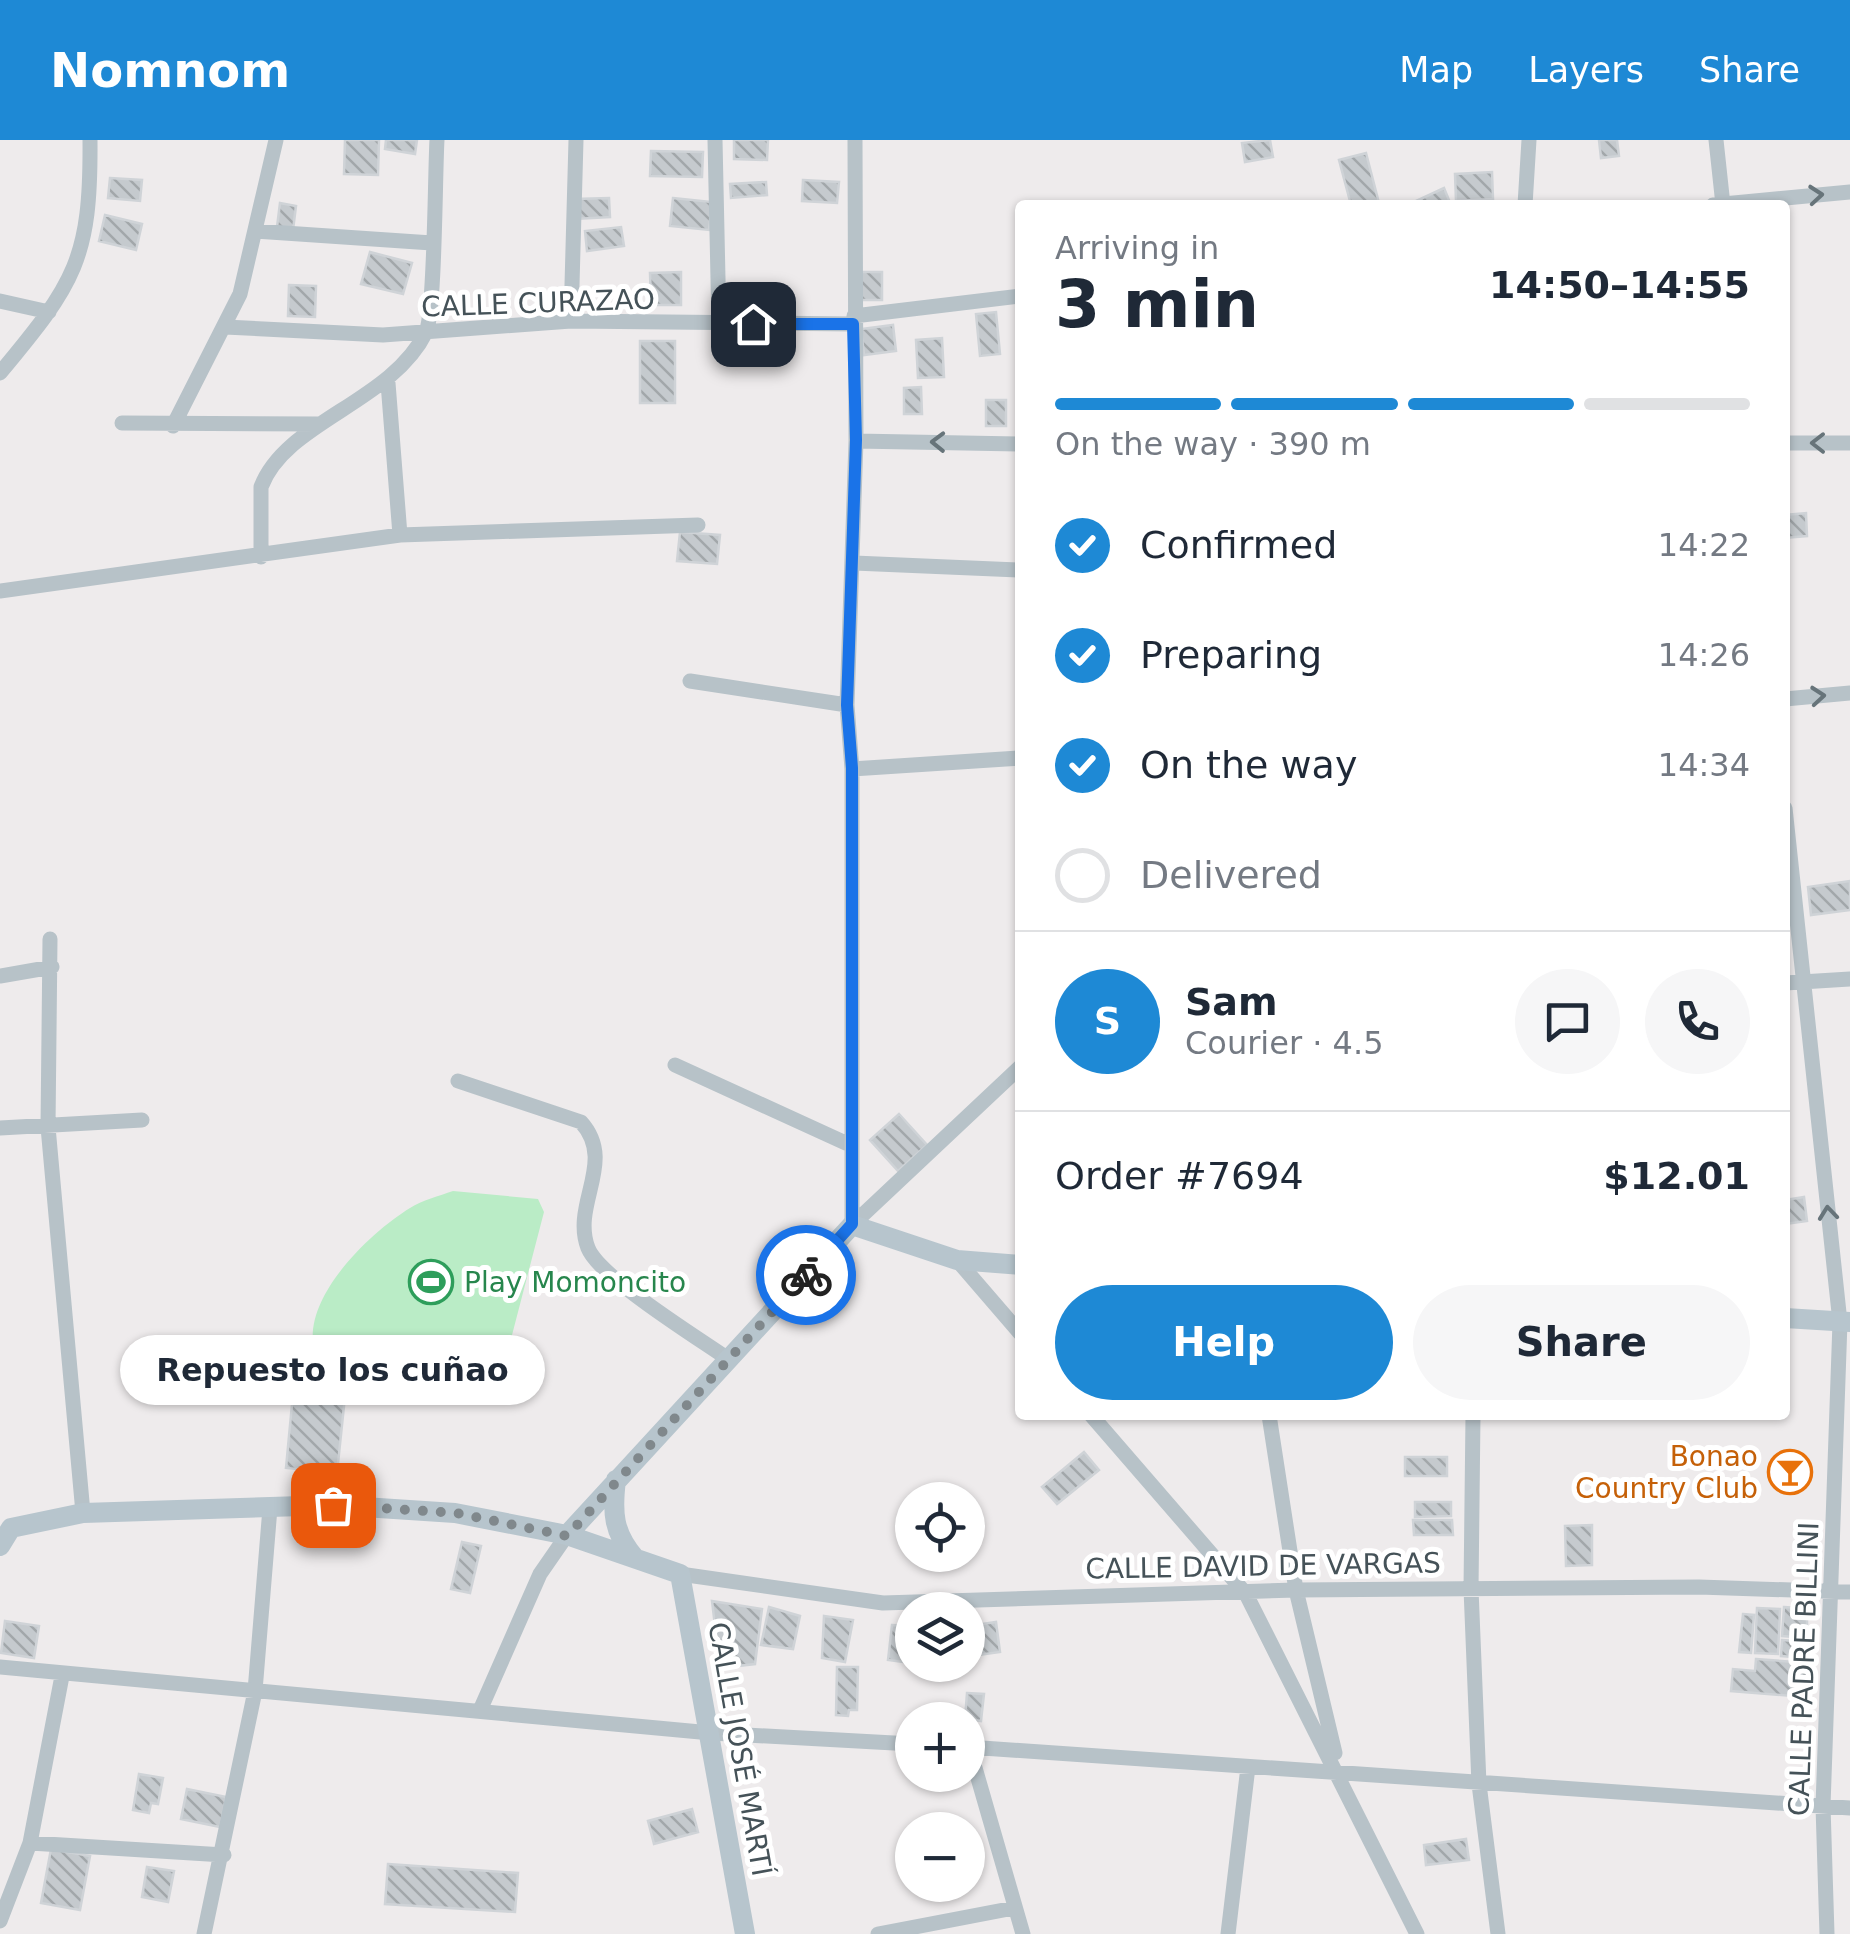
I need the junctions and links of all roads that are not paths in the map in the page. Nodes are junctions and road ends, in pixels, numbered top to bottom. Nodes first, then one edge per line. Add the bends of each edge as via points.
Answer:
1 (90, 140) edge
2 (276, 140) edge
3 (437, 140) edge
4 (576, 140) edge
5 (715, 140) edge
6 (855, 140) edge
7 (1529, 140) edge
8 (1716, 140) edge
9 (1850, 192) edge
10 (1525, 200) edge
11 (1720, 200) edge
12 (1763, 200) edge
13 (255, 231) junction
14 (432, 243) junction
15 (1015, 297) edge
16 (0, 301) edge
17 (49, 312) junction
18 (853, 320) junction
19 (570, 321) junction
20 (719, 324) junction
21 (225, 328) junction
22 (428, 329) junction
23 (0, 373) edge
24 (388, 383) junction
25 (122, 423) dead end
26 (319, 424) junction
27 (173, 426) junction
28 (856, 440) junction
29 (1790, 443) edge
30 (1850, 443) edge
31 (1015, 444) edge
32 (698, 525) dead end
33 (400, 535) junction
34 (260, 557) junction
35 (854, 564) junction
36 (1015, 570) edge
37 (0, 591) edge
38 (690, 681) dead end
39 (1850, 694) edge
40 (1790, 698) edge
41 (847, 705) junction
42 (1015, 758) edge
43 (852, 768) junction
44 (1790, 854) edge
45 (50, 938) dead end
46 (52, 967) junction
47 (0, 976) edge
48 (1850, 979) edge
49 (1804, 982) junction
50 (1790, 983) edge
51 (675, 1065) dead end
52 (1015, 1072) edge
53 (458, 1081) dead end
54 (142, 1120) dead end
55 (48, 1127) junction
56 (0, 1128) edge
57 (850, 1145) junction
58 (852, 1224) junction
59 (957, 1260) junction
60 (1015, 1265) edge
61 (1790, 1318) edge
62 (1845, 1322) edge
63 (1015, 1326) edge
64 (728, 1359) junction
65 (1095, 1420) edge
66 (1269, 1420) edge
67 (1473, 1420) edge
68 (616, 1480) junction
69 (270, 1508) junction
70 (83, 1514) junction
71 (4, 1535) edge
72 (567, 1536) junction
73 (636, 1559) junction
74 (680, 1574) junction
75 (1471, 1589) junction
76 (1296, 1590) junction
77 (1832, 1590) junction
78 (1850, 1592) edge
79 (1246, 1594) junction
80 (0, 1668) edge
81 (62, 1676) junction
82 (255, 1691) junction
83 (480, 1708) junction
84 (711, 1733) junction
85 (895, 1743) edge
86 (985, 1748) edge
87 (1248, 1766) junction
88 (1340, 1776) junction
89 (1478, 1784) junction
90 (981, 1792) edge
91 (1824, 1806) junction
92 (1850, 1808) edge
93 (30, 1842) junction
94 (224, 1855) junction
95 (1014, 1908) junction
96 (0, 1920) edge
97 (204, 1934) edge
98 (744, 1934) edge
99 (878, 1934) edge
100 (1024, 1934) edge
101 (1228, 1934) edge
102 (1418, 1934) edge
103 (1498, 1934) edge
104 (1827, 1934) edge

1 - 17 street via 85,244
2 - 13 street
3 - 14 street
4 - 19 street
5 - 20 street
6 - 18 street
7 - 10 street
8 - 11 street
12 -> 9 street
13 - 14 street
13 - 21 street
14 - 22 street
15 - 18 street, CALLE CURAZAO
16 - 17 street
17 - 23 street
18 - 20 street, CALLE CURAZAO
18 - 28 street
19 - 20 street, CALLE CURAZAO
19 - 22 street, CALLE CURAZAO
21 - 22 street, CALLE CURAZAO via 384,335
21 - 27 street
22 - 24 street
24 - 26 street
24 - 33 street
25 - 27 street
26 - 27 street
26 - 34 street via 264,481
31 -> 28 street
28 - 35 street
30 -> 29 street
32 - 33 street
33 - 34 street
34 - 37 street
35 - 36 street
35 - 41 street
38 - 41 street
40 -> 39 street
41 - 43 street
42 - 43 street
43 - 57 street
44 - 49 street, CALLE PADRE BILLINI
45 - 46 street
46 - 47 street
46 - 55 street
48 - 49 street
49 - 50 street
62 -> 49 street, CALLE PADRE BILLINI
51 - 57 street
52 - 58 street
53 - 64 street via 581,1122 592,1134 598,1160 586,1217 588,1248 612,1275
54 - 55 street
55 - 56 street
55 - 70 street
57 - 58 street
58 - 59 main road
58 - 64 main road
59 - 60 main road
59 - 63 street
61 - 62 main road
62 - 77 street, CALLE PADRE BILLINI
64 - 68 main road
65 - 79 street
66 - 76 street
67 - 75 street
68 - 72 main road
68 - 73 main road via 612,1514 620,1541
69 - 70 main road
69 - 72 main road via 456,1513
69 - 82 street
70 - 71 main road
72 - 73 main road
72 - 83 street via 540,1574
73 - 74 main road
74 - 79 street, CALLE DAVID DE VARGAS via 883,1603
74 - 84 main road, CALLE JOSÉ MARTÍ
75 - 76 street, CALLE DAVID DE VARGAS
75 - 77 street, CALLE DAVID DE VARGAS
75 - 89 street
76 - 79 street, CALLE DAVID DE VARGAS
76 - 88 street
77 - 78 street, CALLE DAVID DE VARGAS
77 - 91 street, CALLE PADRE BILLINI
79 - 88 street
80 - 81 street
81 - 82 street
81 - 93 street
82 - 83 street
82 - 94 street
83 - 84 street
84 - 85 street
84 - 98 main road, CALLE JOSÉ MARTÍ
86 - 87 street
87 - 88 street
87 - 101 street
88 - 89 street
88 - 102 street
89 - 91 street
89 - 103 street
90 - 95 street
91 - 92 street
91 - 104 street, CALLE PADRE BILLINI
93 - 94 street
93 - 96 street
94 - 97 street
95 - 99 street
95 - 100 street

